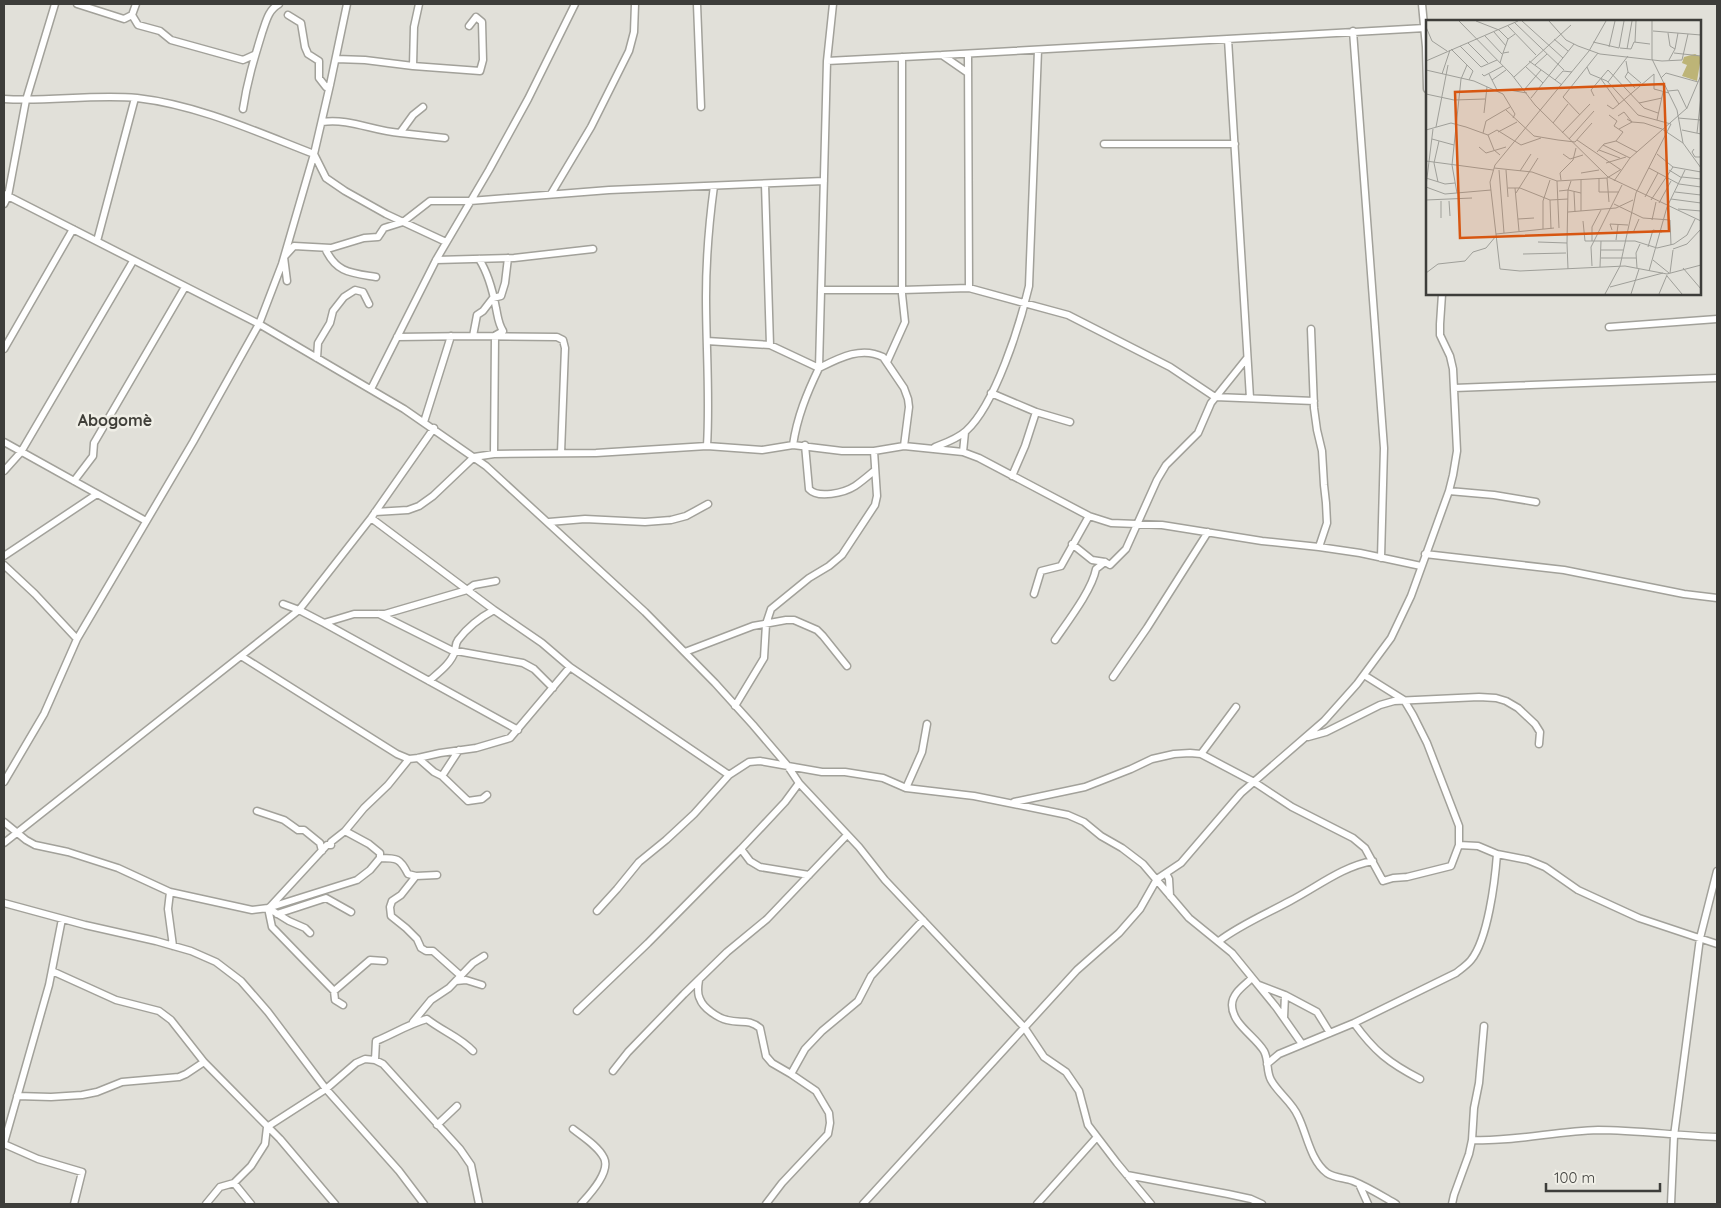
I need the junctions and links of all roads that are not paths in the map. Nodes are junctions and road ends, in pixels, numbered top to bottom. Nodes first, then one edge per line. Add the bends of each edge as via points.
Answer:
1 (54, 4) edge
2 (77, 4) edge
3 (136, 4) edge
4 (279, 4) edge
5 (347, 4) edge
6 (419, 4) edge
7 (575, 4) edge
8 (635, 4) edge
9 (697, 4) edge
10 (833, 4) edge
11 (1422, 4) edge
12 (132, 15) junction
13 (288, 15) dead end
14 (469, 26) dead end
15 (1425, 28) junction
16 (1353, 31) junction
17 (1228, 39) junction
18 (1038, 50) junction
19 (968, 54) junction
20 (254, 55) junction
21 (942, 55) junction
22 (902, 57) junction
23 (1426, 58) edge
24 (336, 59) junction
25 (826, 61) junction
26 (413, 66) junction
27 (968, 73) junction
28 (330, 85) junction
29 (135, 98) junction
30 (4, 99) edge
31 (26, 100) junction
32 (423, 107) dead end
33 (701, 107) dead end
34 (243, 109) dead end
35 (322, 122) junction
36 (400, 133) junction
37 (445, 138) dead end
38 (1104, 144) dead end
39 (1235, 144) junction
40 (314, 154) junction
41 (824, 181) junction
42 (765, 184) junction
43 (714, 186) junction
44 (551, 194) junction
45 (6, 195) edge
46 (470, 201) junction
47 (4, 204) edge
48 (403, 222) junction
49 (73, 229) junction
50 (96, 241) junction
51 (446, 242) junction
52 (325, 248) junction
53 (593, 250) dead end
54 (284, 257) junction
55 (508, 258) junction
56 (479, 259) junction
57 (436, 260) junction
58 (133, 261) junction
59 (376, 277) dead end
60 (287, 281) dead end
61 (186, 287) junction
62 (969, 288) junction
63 (821, 290) junction
64 (902, 290) junction
65 (1442, 295) edge
66 (493, 298) junction
67 (1025, 302) junction
68 (369, 304) dead end
69 (1717, 319) edge
70 (259, 324) junction
71 (1608, 328) dead end
72 (1310, 329) dead end
73 (451, 336) junction
74 (473, 336) junction
75 (495, 336) junction
76 (397, 337) junction
77 (707, 341) junction
78 (770, 345) junction
79 (4, 348) edge
80 (317, 358) junction
81 (1247, 358) junction
82 (887, 362) junction
83 (820, 368) junction
84 (1717, 378) edge
85 (371, 388) junction
86 (1454, 388) junction
87 (991, 393) junction
88 (1215, 397) junction
89 (1250, 398) junction
90 (1314, 401) junction
91 (1036, 412) junction
92 (424, 422) junction
93 (1070, 422) dead end
94 (434, 428) junction
95 (965, 432) junction
96 (4, 442) edge
97 (793, 445) junction
98 (805, 445) junction
99 (707, 446) junction
100 (904, 446) junction
101 (932, 448) junction
102 (874, 451) junction
103 (21, 452) junction
104 (963, 452) junction
105 (561, 453) junction
106 (494, 454) junction
107 (474, 457) junction
108 (4, 471) edge
109 (874, 471) junction
110 (1012, 476) junction
111 (74, 481) junction
112 (1449, 491) junction
113 (98, 494) junction
114 (1536, 502) dead end
115 (708, 504) dead end
116 (373, 515) junction
117 (1089, 516) junction
118 (146, 521) junction
119 (549, 522) junction
120 (1138, 524) junction
121 (1208, 532) junction
122 (1072, 544) junction
123 (1319, 547) junction
124 (1425, 554) junction
125 (4, 556) edge
126 (1381, 558) junction
127 (1105, 562) junction
128 (4, 565) edge
129 (1421, 566) junction
130 (496, 580) dead end
131 (468, 590) junction
132 (1034, 594) dead end
133 (1717, 598) edge
134 (283, 604) dead end
135 (299, 610) junction
136 (494, 610) junction
137 (379, 614) junction
138 (324, 623) junction
139 (766, 624) junction
140 (77, 639) junction
141 (1055, 640) dead end
142 (455, 651) junction
143 (685, 652) junction
144 (240, 656) junction
145 (847, 666) dead end
146 (570, 667) junction
147 (1364, 675) junction
148 (1114, 677) dead end
149 (429, 681) junction
150 (553, 688) junction
151 (1404, 700) junction
152 (736, 706) junction
153 (1236, 707) dead end
154 (927, 724) dead end
155 (518, 730) junction
156 (1306, 737) junction
157 (1539, 744) dead end
158 (459, 750) junction
159 (1201, 754) junction
160 (418, 758) junction
161 (409, 759) junction
162 (786, 765) junction
163 (729, 775) junction
164 (442, 776) junction
165 (4, 782) edge
166 (1254, 782) junction
167 (799, 783) junction
168 (906, 788) junction
169 (487, 795) dead end
170 (1010, 803) junction
171 (257, 810) dead end
172 (4, 822) edge
173 (346, 831) junction
174 (16, 833) junction
175 (847, 834) junction
176 (4, 842) edge
177 (1459, 845) junction
178 (741, 850) junction
179 (322, 851) junction
180 (1497, 854) junction
181 (380, 858) junction
182 (1373, 861) junction
183 (1717, 870) edge
184 (1166, 873) junction
185 (809, 874) junction
186 (437, 875) dead end
187 (416, 876) junction
188 (1157, 879) junction
189 (170, 892) junction
190 (1170, 896) junction
191 (4, 903) edge
192 (268, 908) junction
193 (597, 911) dead end
194 (351, 912) dead end
195 (277, 914) junction
196 (62, 919) junction
197 (923, 920) junction
198 (310, 934) dead end
199 (1700, 938) junction
200 (1219, 941) junction
201 (1717, 944) edge
202 (173, 946) junction
203 (484, 956) dead end
204 (384, 962) dead end
205 (52, 972) junction
206 (459, 978) junction
207 (1252, 978) junction
208 (699, 980) junction
209 (482, 985) dead end
210 (1258, 985) junction
211 (334, 991) junction
212 (1286, 995) junction
213 (343, 1005) dead end
214 (577, 1011) dead end
215 (1284, 1018) junction
216 (412, 1023) junction
217 (1354, 1023) junction
218 (1484, 1026) dead end
219 (1024, 1027) junction
220 (1330, 1033) junction
221 (1302, 1044) junction
222 (473, 1051) dead end
223 (375, 1060) junction
224 (204, 1062) junction
225 (1267, 1064) junction
226 (613, 1070) dead end
227 (791, 1074) junction
228 (1420, 1079) dead end
229 (326, 1089) junction
230 (17, 1096) junction
231 (457, 1106) dead end
232 (437, 1125) junction
233 (267, 1127) junction
234 (573, 1129) dead end
235 (1674, 1136) junction
236 (1097, 1137) junction
237 (1717, 1137) edge
238 (1472, 1140) junction
239 (4, 1144) edge
240 (1126, 1174) junction
241 (234, 1183) junction
242 (1359, 1184) junction
243 (74, 1204) edge
244 (206, 1204) edge
245 (252, 1204) edge
246 (335, 1204) edge
247 (424, 1204) edge
248 (479, 1204) edge
249 (580, 1204) edge
250 (766, 1204) edge
251 (863, 1204) edge
252 (1037, 1204) edge
253 (1151, 1204) edge
254 (1262, 1204) edge
255 (1368, 1204) edge
256 (1396, 1204) edge
257 (1452, 1204) edge
258 (1671, 1204) edge

1 - 31 street
2 - 12 street via 124,19
3 - 12 street
4 - 20 street via 267,16
5 - 24 street
6 - 26 street via 414,27
7 - 46 street via 528,99
8 - 44 street via 634,32 629,51 591,127
9 - 33 street
10 - 25 street
11 - 15 street
12 - 20 street via 138,24 160,31 171,40 242,60
13 - 28 street via 301,22 308,54 319,61 319,78 326,87
14 - 26 street via 476,17 482,22 483,60 480,71
15 - 16 street
15 - 23 street
16 - 17 street
16 - 126 street via 1384,448
17 - 18 street
17 - 39 street
18 - 19 street
18 - 67 street
19 - 21 street
19 - 27 street
20 - 34 street
21 - 22 street
21 - 27 street
22 - 25 street
22 - 64 street
24 - 26 street
24 - 28 street
25 - 41 street
27 - 62 street
28 - 35 street
29 - 31 street
29 - 40 street via 205,113
29 - 50 street
30 - 31 street
31 - 45 street
32 - 36 street
35 - 36 street via 336,120
35 - 40 street
36 - 37 street
38 - 39 street
39 - 81 street
40 - 48 street via 326,178
40 - 54 street
41 - 42 street
41 - 63 street
42 - 43 street
42 - 78 street
43 - 44 street
43 - 77 street via 708,239
44 - 46 street
45 - 47 street
45 - 49 street
46 - 48 street via 430,201
46 - 51 street
48 - 51 street
48 - 52 street via 384,228 378,237
49 - 50 street
49 - 79 street
50 - 58 street
51 - 57 street
52 - 54 street via 294,246
52 - 59 street via 340,269
53 - 55 street
54 - 60 street
54 - 70 street
55 - 56 street
55 - 66 street via 501,296
56 - 57 street
56 - 66 street via 486,270
57 - 76 street
58 - 61 street
58 - 103 street
61 - 70 street
61 - 111 street via 94,442 92,456
62 - 64 street
62 - 67 street
63 - 64 street
63 - 83 street
64 - 82 street via 905,322
65 - 86 street via 1440,335 1450,356
66 - 74 street via 477,314
66 - 75 street via 503,331
67 - 87 street
67 - 88 street via 1068,315 1170,367
68 - 80 street via 363,292 355,290 344,297 333,311 318,343
69 - 71 street
70 - 80 street
70 - 118 street
72 - 90 street
73 - 74 street
73 - 76 street
73 - 92 street
74 - 75 street
75 - 105 street via 557,337 563,340
75 - 106 street
76 - 85 street
77 - 78 street
77 - 99 street
78 - 83 street
80 - 85 street
81 - 88 street
81 - 89 street
82 - 83 street via 878,355 850,354
82 - 100 street via 908,399
83 - 97 street via 802,406
84 - 86 street
85 - 92 street
86 - 112 street via 1458,451
87 - 91 street
87 - 95 street via 982,412
88 - 89 street
88 - 120 street via 1198,433 1166,465
89 - 90 street
90 - 123 street via 1326,503 1326,523
91 - 93 street
91 - 110 street
92 - 94 street
94 - 107 street
94 - 116 street
95 - 101 street
95 - 104 street
96 - 103 street
97 - 98 street
97 - 99 street via 762,450
98 - 102 street via 842,451
98 - 109 street via 812,492 821,494 853,488
99 - 105 street
100 - 101 street
100 - 102 street
101 - 104 street
102 - 109 street
103 - 108 street
103 - 111 street
104 - 110 street
105 - 106 street
106 - 107 street
107 - 116 street via 419,506
107 - 119 street
109 - 139 street via 875,505 842,555 781,600 771,610
110 - 117 street
111 - 113 street
112 - 114 street
112 - 124 street
113 - 118 street
113 - 125 street
115 - 119 street via 671,520
116 - 131 street
116 - 135 street
117 - 120 street
117 - 122 street
118 - 140 street
119 - 143 street
120 - 121 street
120 - 127 street via 1126,549 1110,565
121 - 123 street
121 - 148 street
122 - 127 street via 1092,560
122 - 132 street via 1060,566 1041,571
123 - 126 street
124 - 129 street
124 - 133 street via 1564,570
126 - 129 street
127 - 141 street via 1096,569 1080,603
128 - 140 street
129 - 147 street via 1391,638
130 - 131 street via 474,585
131 - 136 street
131 - 137 street
134 - 135 street
135 - 138 street
135 - 144 street
136 - 142 street via 459,638
136 - 146 street
137 - 138 street via 354,614
137 - 142 street
138 - 149 street
139 - 143 street
139 - 145 street via 794,620 817,630
139 - 152 street via 764,658
140 - 165 street via 44,714
142 - 149 street via 448,663
142 - 150 street via 523,663
143 - 152 street
144 - 161 street
144 - 174 street
146 - 150 street
146 - 163 street
147 - 151 street
147 - 156 street
149 - 155 street
150 - 155 street
151 - 156 street via 1380,705 1326,732
151 - 157 street via 1479,697 1506,701 1535,724 1540,732
151 - 177 street via 1427,743 1459,826
152 - 162 street
153 - 159 street
154 - 168 street via 922,752
155 - 158 street via 501,742
156 - 166 street
158 - 160 street
158 - 164 street
159 - 166 street
159 - 170 street via 1174,754 1152,759 1085,786
160 - 161 street
160 - 164 street
161 - 173 street
162 - 163 street via 749,762
162 - 167 street
162 - 168 street via 883,778
163 - 193 street via 694,814 639,862
164 - 169 street via 468,801
166 - 182 street via 1292,807 1353,838
166 - 184 street via 1193,851
167 - 175 street
167 - 178 street
168 - 170 street
170 - 188 street via 1068,815 1084,822 1143,864
171 - 179 street via 304,830 320,843
172 - 174 street
173 - 179 street
173 - 181 street via 369,844 380,853
174 - 176 street
174 - 189 street via 35,845 118,868
175 - 185 street
175 - 197 street
177 - 180 street via 1478,846
177 - 182 street via 1451,866 1407,877 1383,881
178 - 185 street via 760,867
178 - 214 street
179 - 192 street
180 - 199 street via 1545,867 1578,890 1639,918
180 - 217 street via 1485,926 1470,961 1456,973
181 - 187 street via 394,858 402,863 408,874
181 - 192 street via 357,880
182 - 200 street via 1344,870
183 - 199 street
184 - 188 street
184 - 190 street
185 - 208 street via 767,919
186 - 187 street
187 - 206 street via 392,901 390,916 417,939 421,948 433,951
188 - 190 street
188 - 219 street via 1140,908 1119,933 1077,970
189 - 192 street via 252,910
189 - 202 street via 168,909
190 - 200 street via 1189,918
191 - 196 street
192 - 195 street
192 - 211 street via 272,927
194 - 195 street via 326,898
195 - 198 street via 305,928
196 - 202 street
196 - 205 street
197 - 219 street
197 - 227 street via 871,976 858,1001 805,1049
199 - 201 street
199 - 235 street
200 - 207 street
202 - 229 street via 216,962 241,981
203 - 206 street
204 - 211 street via 370,960
205 - 224 street via 116,1000 159,1011 171,1020
205 - 230 street
206 - 209 street
206 - 216 street via 431,1000
207 - 210 street
207 - 225 street via 1236,994 1232,1004 1245,1030 1264,1050
208 - 226 street
208 - 227 street via 700,1001 707,1009 726,1020 754,1023 760,1028 766,1056
210 - 212 street
210 - 215 street
211 - 213 street via 335,1000
212 - 215 street
212 - 220 street via 1317,1012
215 - 221 street
216 - 222 street via 427,1019
216 - 223 street via 376,1041
217 - 220 street
217 - 228 street via 1368,1043 1384,1057
218 - 238 street
219 - 236 street via 1044,1057 1066,1072 1079,1091 1088,1125
219 - 251 street
220 - 221 street
221 - 225 street via 1279,1054
223 - 229 street via 365,1059 356,1063
223 - 232 street via 383,1064
224 - 230 street via 179,1076 122,1082 82,1095
224 - 233 street
225 - 242 street via 1272,1082 1298,1115 1319,1164 1328,1174
227 - 250 street via 816,1091 829,1113 828,1134
229 - 233 street
229 - 247 street
230 - 239 street
231 - 232 street
232 - 248 street via 471,1165
233 - 241 street via 265,1144 251,1166
233 - 246 street
234 - 249 street via 605,1158 606,1166 601,1179
235 - 237 street
235 - 238 street via 1599,1130 1497,1141
235 - 258 street
236 - 240 street
236 - 252 street
238 - 257 street
239 - 243 street via 38,1159 82,1172
240 - 253 street
240 - 254 street via 1251,1199
241 - 244 street via 220,1186
241 - 245 street
242 - 255 street
242 - 256 street

